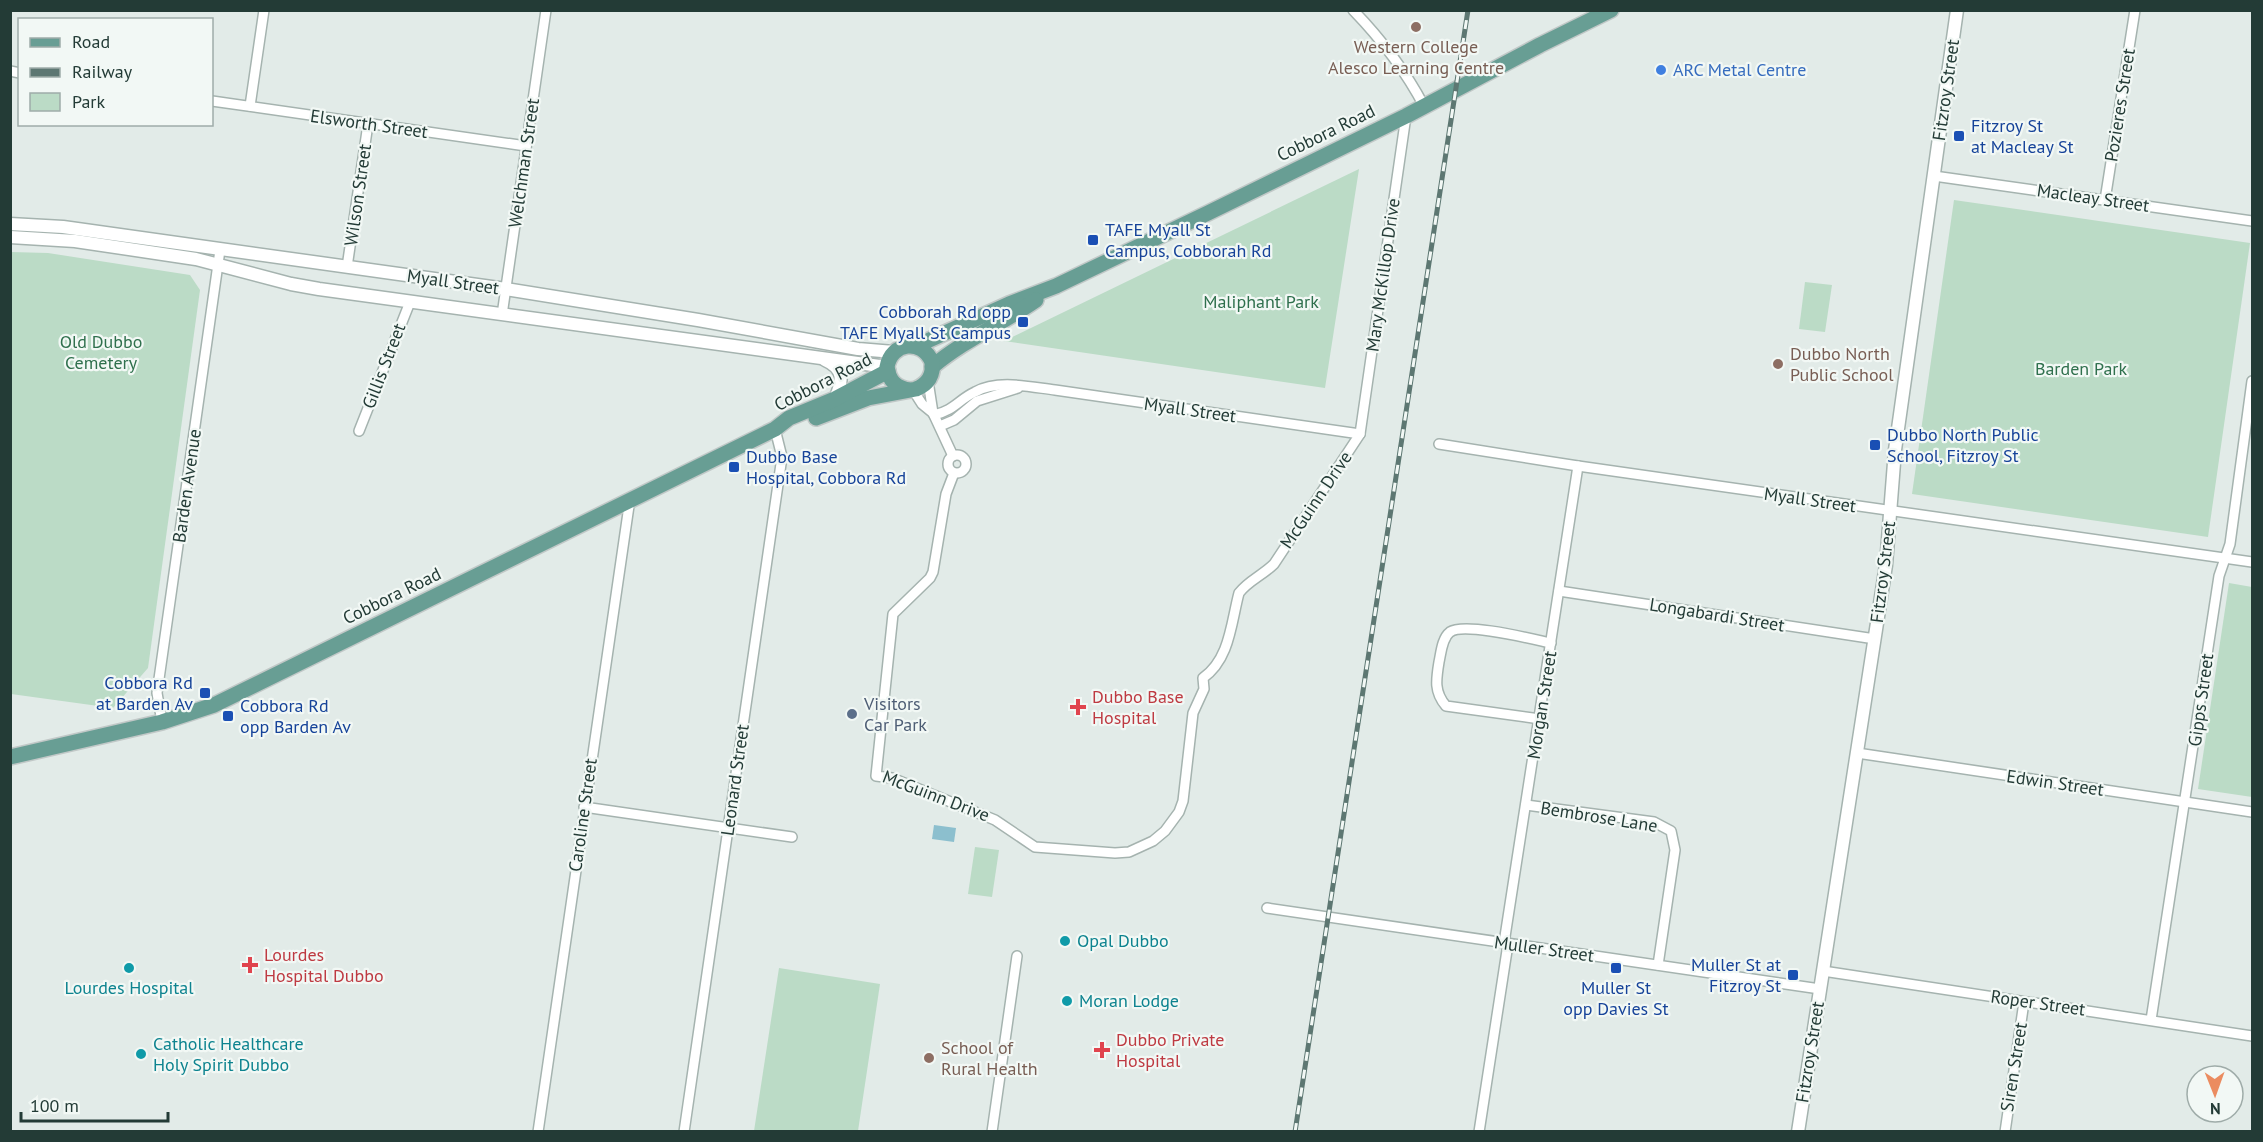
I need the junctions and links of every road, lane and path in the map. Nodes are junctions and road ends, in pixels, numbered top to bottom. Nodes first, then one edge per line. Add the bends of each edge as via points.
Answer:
1 (264, 10) edge
2 (546, 10) edge
3 (1353, 10) edge
4 (1611, 10) edge
5 (1957, 10) edge
6 (2135, 10) edge
7 (213, 101) edge
8 (250, 106) junction
9 (1425, 106) junction
10 (1406, 116) junction
11 (368, 124) junction
12 (526, 146) junction
13 (1934, 176) junction
14 (2105, 200) junction
15 (2253, 221) edge
16 (10, 224) edge
17 (10, 237) edge
18 (220, 250) junction
19 (218, 264) junction
20 (347, 267) junction
21 (1056, 286) junction
22 (506, 290) junction
23 (410, 302) junction
24 (502, 315) junction
25 (916, 346) junction
26 (894, 352) junction
27 (818, 357) junction
28 (887, 369) junction
29 (930, 374) junction
30 (2253, 381) edge
31 (1020, 387) junction
32 (912, 390) junction
33 (835, 399) junction
34 (2250, 413) edge
35 (933, 414) junction
36 (940, 426) junction
37 (776, 429) junction
38 (359, 431) dead end
39 (1359, 434) junction
40 (1439, 444) dead end
41 (953, 456) junction
42 (1578, 466) junction
43 (954, 473) junction
44 (630, 499) junction
45 (1890, 511) junction
46 (2225, 558) junction
47 (2253, 562) edge
48 (1559, 591) junction
49 (1875, 639) junction
50 (1551, 643) junction
51 (1540, 719) junction
52 (162, 722) junction
53 (1857, 753) junction
54 (10, 757) edge
55 (2186, 802) junction
56 (1526, 805) junction
57 (584, 807) junction
58 (2253, 812) edge
59 (728, 828) junction
60 (792, 837) dead end
61 (1267, 908) dead end
62 (1506, 944) junction
63 (1017, 956) dead end
64 (1658, 965) junction
65 (1823, 971) junction
66 (1820, 990) junction
67 (2024, 1002) junction
68 (2151, 1020) junction
69 (2253, 1036) edge
70 (538, 1131) edge
71 (684, 1131) edge
72 (992, 1131) edge
73 (1479, 1131) edge
74 (1798, 1131) edge
75 (2005, 1131) edge

1 - 8 street
2 - 12 street, Welchman Street
3 - 9 street via 1393,56
4 - 9 main road, Cobbora Road
5 - 13 street, Fitzroy Street
6 - 14 street, Pozieres Street
7 - 8 street, Elsworth Street
8 - 11 street, Elsworth Street
9 - 10 main road, Cobbora Road
10 - 21 main road, Cobbora Road
10 - 39 street, Mary McKillop Drive
11 - 12 street, Elsworth Street
11 - 20 street, Wilson Street
12 - 22 street, Welchman Street
13 - 14 street, Macleay Street
13 - 45 street, Fitzroy Street
14 - 15 street, Macleay Street
16 - 18 street, Myall Street via 63,227
17 - 19 street, Myall Street via 75,241
18 - 19 street, Barden Avenue
18 - 20 street, Myall Street
19 - 23 street, Myall Street via 291,284
19 - 52 street, Barden Avenue via 157,693
20 - 22 street, Myall Street
21 - 25 main road, Cobbora Road
21 - 29 main road, Cobbora Road via 1008,320 948,353
22 - 24 street, Welchman Street
22 - 26 street, Myall Street
23 - 24 street, Myall Street
23 - 38 street, Gillis Street
24 - 27 street, Myall Street
25 - 26 main road via 904,346
25 - 29 main road via 927,354
26 - 28 main road
27 - 28 street, Myall Street
27 - 33 street via 839,370 840,388
28 - 32 main road via 898,387
28 - 33 main road, Cobbora Road
29 - 32 main road via 922,387
29 - 35 street
30 - 34 street, Gipps Street
31 - 35 street, Myall Street via 983,388 949,412
31 - 36 street, Myall Street via 977,401
31 - 39 street, Myall Street
32 - 35 street
32 - 37 main road, Cobbora Road via 868,398 792,427
33 - 37 main road, Cobbora Road via 789,418
34 - 46 street, Gipps Street
35 - 36 street
36 - 41 street
37 - 44 main road, Cobbora Road
37 - 59 street, Leonard Street via 782,457
39 - 43 street, McGuinn Drive via 1274,564 1239,593 1224,652 1214,670 1203,678 1204,689 1193,713 1179,812 1166,831 1153,841 1115,854 1035,847 995,819 892,778 876,776 893,614 933,572 945,494
40 - 42 street, Myall Street
41 - 43 street via 948,464
41 - 43 street via 961,456 966,463 963,471
42 - 45 street, Myall Street
42 - 48 street, Morgan Street
44 - 52 main road, Cobbora Road via 223,701
44 - 57 street, Caroline Street
45 - 46 street, Myall Street
45 - 49 street, Fitzroy Street
46 - 47 street, Myall Street
46 - 55 street, Gipps Street via 2219,576
48 - 49 street, Longabardi Street
48 - 50 street, Morgan Street
49 - 53 street, Fitzroy Street
50 - 51 street, Morgan Street
50 - 51 street via 1460,628 1444,640 1440,656 1436,689 1446,706
51 - 56 street, Morgan Street
52 - 54 main road, Cobbora Road
53 - 55 street, Edwin Street
53 - 65 street, Fitzroy Street
55 - 58 street, Edwin Street
55 - 68 street, Gipps Street
56 - 62 street, Morgan Street
56 - 64 street, Bembrose Lane via 1654,822 1671,831 1675,850
57 - 59 street
57 - 70 street, Caroline Street
59 - 60 street
59 - 71 street, Leonard Street
61 - 62 street, Muller Street
62 - 64 street, Muller Street
62 - 73 street, Morgan Street
63 - 72 street
64 - 66 street, Muller Street
65 - 66 street, Fitzroy Street
65 - 67 street, Roper Street
66 - 74 street, Fitzroy Street
67 - 68 street, Roper Street
67 - 75 street, Siren Street
68 - 69 street, Roper Street

